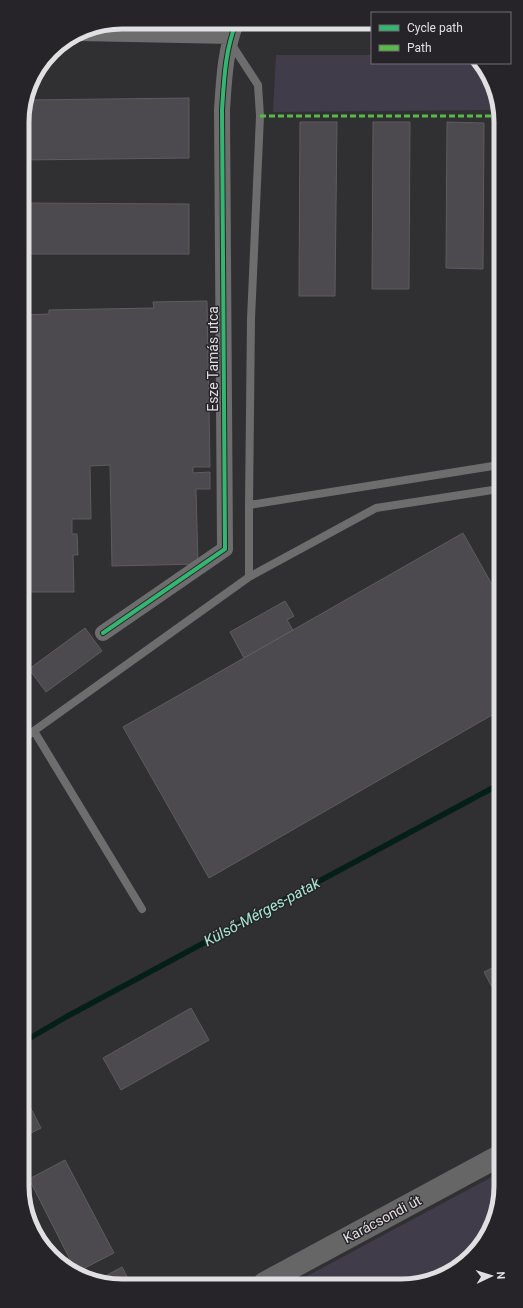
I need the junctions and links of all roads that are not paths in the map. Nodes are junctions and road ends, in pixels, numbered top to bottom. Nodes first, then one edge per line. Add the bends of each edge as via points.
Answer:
1 (96, 33) edge
2 (232, 34) edge
3 (494, 466) edge
4 (494, 491) edge
5 (249, 505) junction
6 (249, 577) junction
7 (104, 633) dead end
8 (34, 731) junction
9 (29, 734) edge
10 (142, 909) dead end
11 (494, 1160) edge
12 (271, 1279) edge

1 - 2 street
2 - 5 lane via 258,85 260,116 251,319
2 - 7 street, Esze Tamás utca via 225,65 222,110 225,549
3 - 5 lane
4 - 6 lane via 376,508
5 - 6 lane
6 - 8 lane
8 - 9 lane
8 - 10 lane
11 - 12 main road, Karácsondi út

